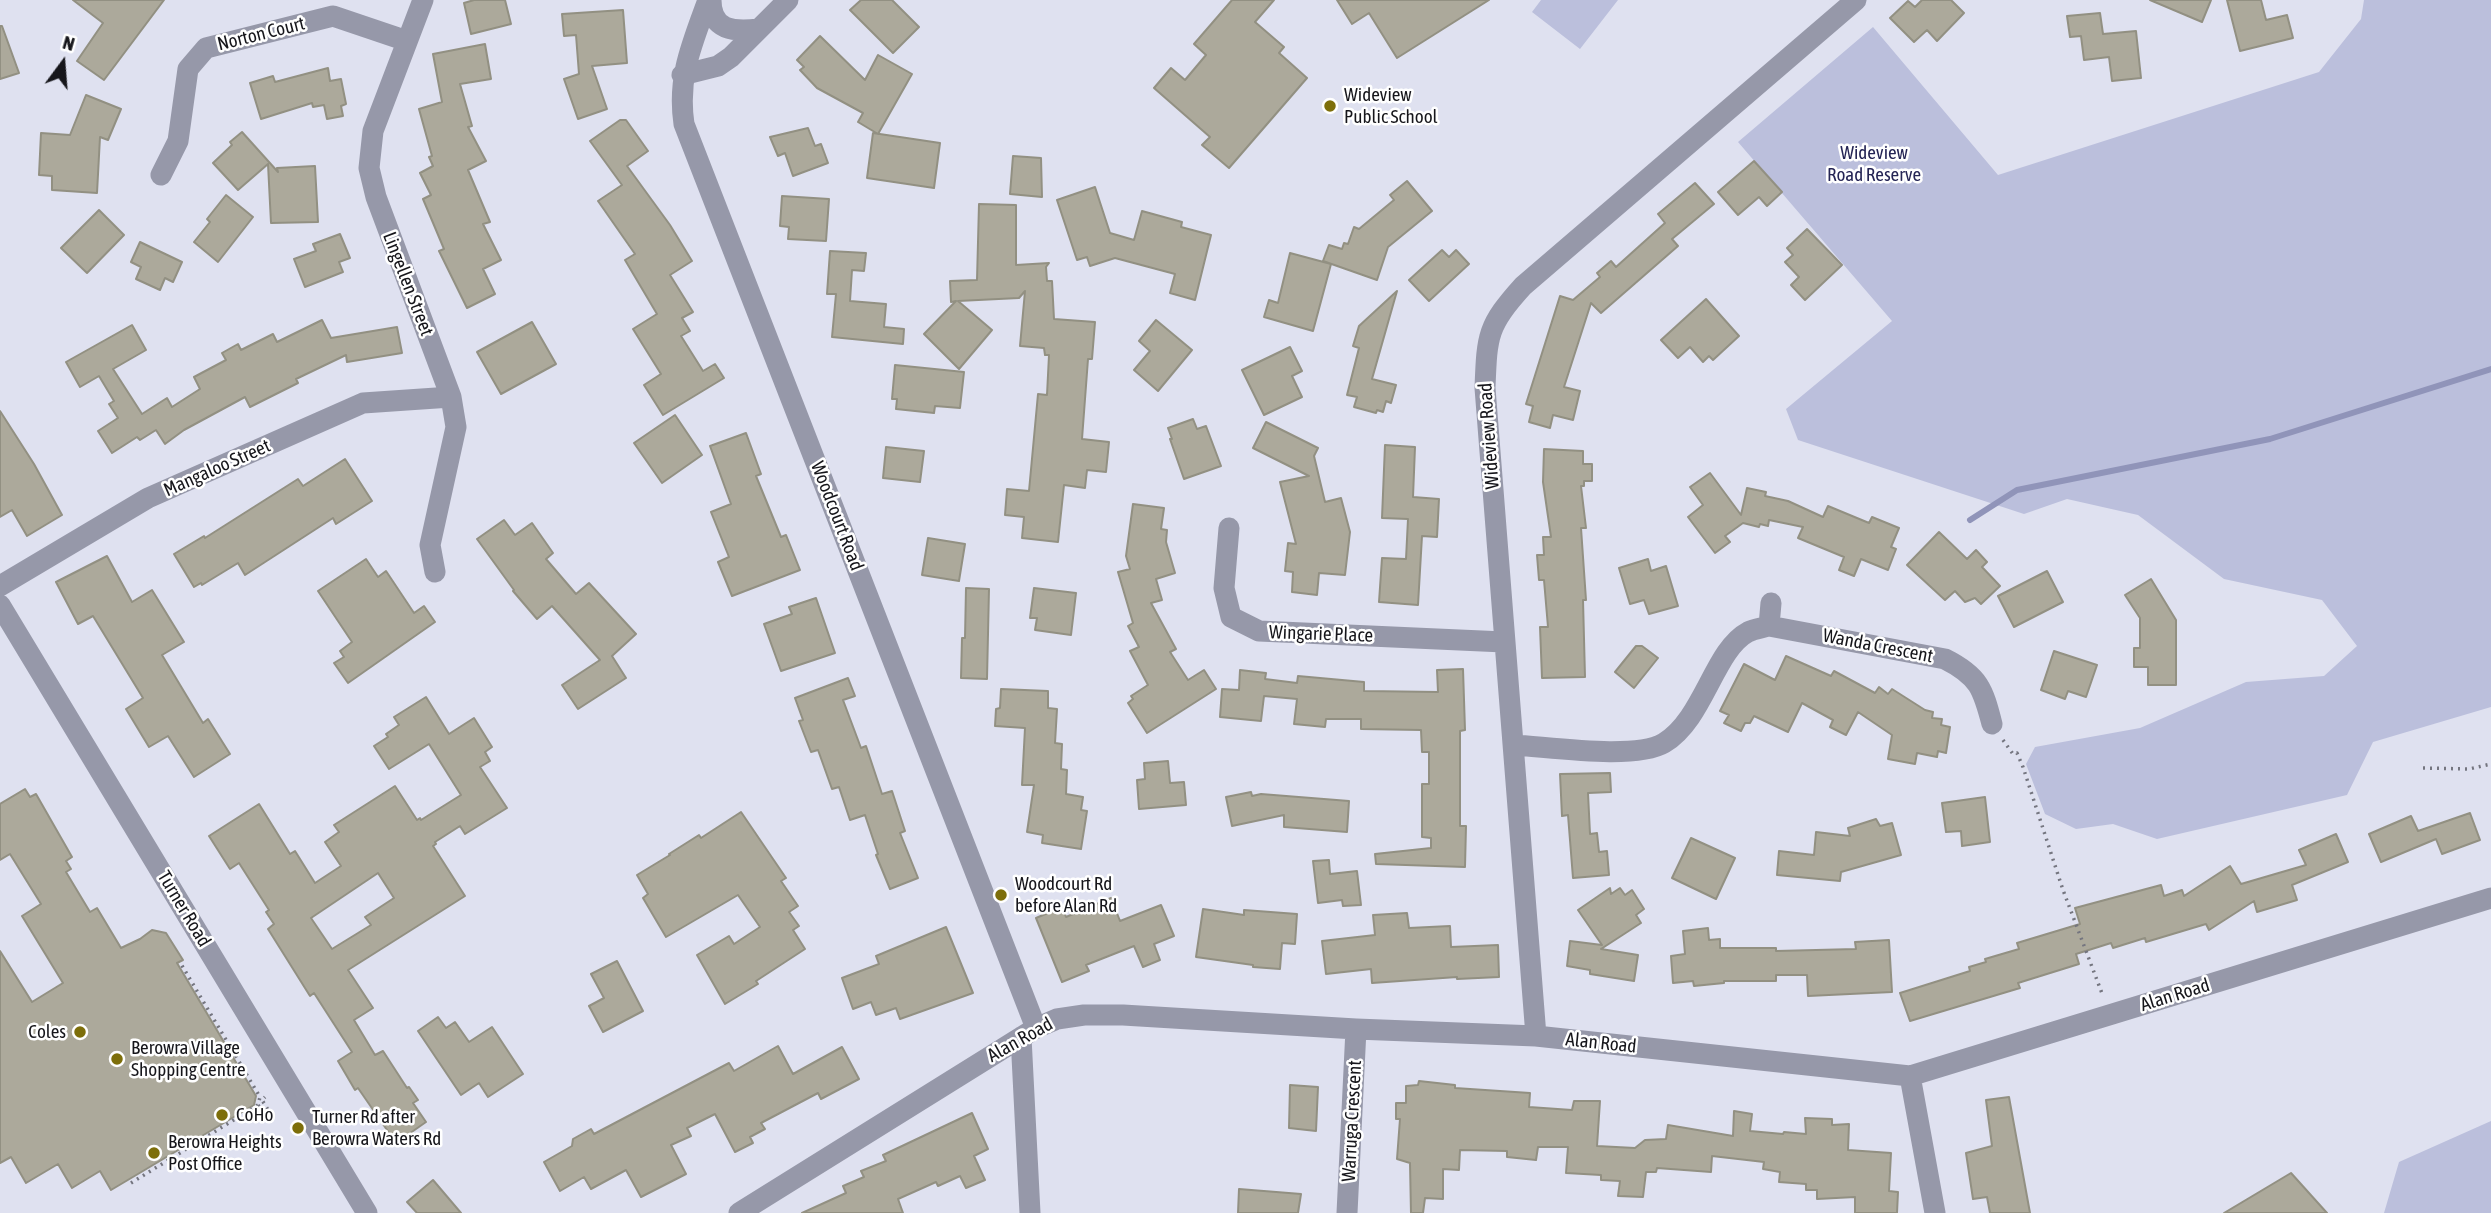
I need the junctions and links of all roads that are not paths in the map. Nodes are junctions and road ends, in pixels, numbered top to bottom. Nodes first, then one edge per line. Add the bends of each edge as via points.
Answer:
1 (423, 0) edge
2 (709, 0) edge
3 (788, 0) edge
4 (1856, 0) edge
5 (759, 29) junction
6 (407, 41) junction
7 (682, 75) junction
8 (161, 175) dead end
9 (451, 397) junction
10 (1228, 528) dead end
11 (435, 572) dead end
12 (0, 586) edge
13 (1771, 603) dead end
14 (0, 605) edge
15 (1769, 626) junction
16 (1504, 642) junction
17 (1992, 724) dead end
18 (1514, 745) junction
19 (2491, 898) edge
20 (1356, 1029) junction
21 (1029, 1032) junction
22 (1536, 1036) junction
23 (1910, 1076) junction
24 (367, 1213) edge
25 (739, 1213) edge
26 (1030, 1213) edge
27 (1347, 1213) edge
28 (1935, 1213) edge

1 - 6 street, Lingellen Street
2 - 5 street via 720,25 736,32
2 - 7 street, Woodcourt Road
3 - 5 street
4 - 16 street, Wideview Road via 1523,286 1498,313 1486,343 1485,388
5 - 7 street via 718,66
6 - 8 street, Norton Court via 333,16 206,48 188,69 177,141
6 - 9 street, Lingellen Street via 373,131 369,168
7 - 21 street, Woodcourt Road via 684,124
9 - 11 street, Lingellen Street via 456,427 430,545
9 - 12 street, Mangaloo Street via 363,403 148,498
10 - 16 street, Wingarie Place via 1224,588 1231,617 1259,631
13 - 15 street
14 - 24 street, Turner Road
15 - 17 street, Wanda Crescent via 1945,659 1968,671 1984,694
15 - 18 street via 1747,632 1731,646 1691,718 1664,743 1629,752
16 - 18 street, Wideview Road
18 - 22 street, Wideview Road
19 - 23 street, Alan Road
20 - 21 street, Alan Road via 1084,1015 1057,1019
20 - 22 street, Alan Road
20 - 27 street, Warruga Crescent
21 - 25 street, Alan Road
21 - 26 street, Woodcourt Road
22 - 23 street, Alan Road
23 - 28 street

